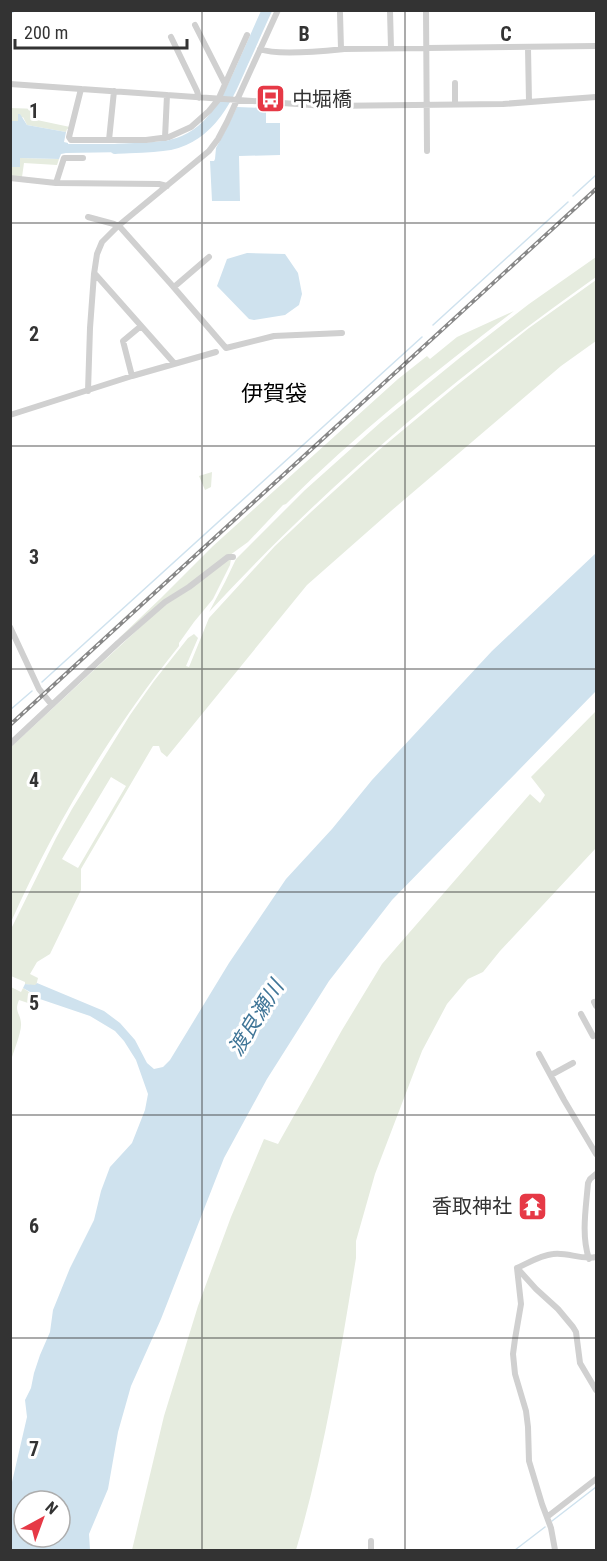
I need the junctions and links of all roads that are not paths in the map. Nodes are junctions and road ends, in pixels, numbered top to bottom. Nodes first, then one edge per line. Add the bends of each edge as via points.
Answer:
1 (278, 10) edge
2 (426, 10) edge
3 (390, 11) edge
4 (340, 13) dead end
5 (195, 25) dead end
6 (247, 35) dead end
7 (171, 37) dead end
8 (597, 46) edge
9 (260, 48) junction
10 (391, 48) junction
11 (427, 48) junction
12 (528, 48) junction
13 (341, 49) junction
14 (455, 83) dead end
15 (10, 84) edge
16 (225, 84) junction
17 (81, 89) junction
18 (114, 91) junction
19 (166, 95) junction
20 (597, 97) edge
21 (200, 98) junction
22 (220, 100) junction
23 (235, 101) junction
24 (529, 102) junction
25 (455, 104) junction
26 (427, 105) junction
27 (165, 138) junction
28 (109, 140) junction
29 (427, 151) dead end
30 (84, 158) dead end
31 (10, 178) edge
32 (56, 183) junction
33 (167, 186) junction
34 (87, 217) dead end
35 (118, 226) junction
36 (208, 257) dead end
37 (94, 274) junction
38 (174, 287) junction
39 (141, 326) junction
40 (342, 333) dead end
41 (216, 352) dead end
42 (174, 363) junction
43 (132, 376) junction
44 (88, 391) junction
45 (10, 415) edge
46 (233, 557) dead end
47 (10, 627) edge
48 (52, 705) junction
49 (10, 744) edge
50 (581, 1014) dead end
51 (593, 1036) dead end
52 (539, 1054) dead end
53 (573, 1063) dead end
54 (551, 1075) junction
55 (597, 1154) edge
56 (597, 1174) edge
57 (597, 1257) edge
58 (589, 1259) junction
59 (517, 1268) junction
60 (597, 1390) edge
61 (597, 1479) edge
62 (547, 1517) junction
63 (371, 1541) dead end
64 (371, 1551) edge
65 (555, 1551) edge

1 - 9 street
2 - 11 street
3 - 10 street
4 - 13 street
5 - 16 street
6 - 16 street
7 - 21 street
8 - 12 street
9 - 13 street via 272,52
9 - 23 street
10 - 11 street
10 - 13 street
11 - 12 street
11 - 26 street
12 - 24 street
14 - 25 street
15 - 17 street
16 - 22 street
17 - 18 street
17 - 28 street via 69,137
18 - 19 street
18 - 28 street
19 - 21 street
19 - 27 street
20 - 24 street
21 - 22 street
22 - 23 street
22 - 27 street via 191,127
23 - 26 street via 325,106
23 - 33 street via 222,133 209,151
24 - 25 street
25 - 26 street
26 - 29 street
27 - 28 street
30 - 32 street via 64,158
31 - 32 street
32 - 33 street
33 - 35 street
34 - 35 street
35 - 37 street via 102,242
35 - 38 street
36 - 38 street
37 - 39 street
37 - 44 street
38 - 40 street via 225,348 274,336
39 - 42 street
39 - 43 street via 123,341
41 - 42 street
42 - 43 street
43 - 44 street
44 - 45 street
46 - 48 street via 165,602
47 - 48 street via 39,689
48 - 49 street
50 - 51 street
52 - 54 street
53 - 54 street
54 - 55 street
56 - 58 street via 588,1184 585,1243
57 - 58 street
58 - 59 street via 553,1254
59 - 60 street via 573,1327 580,1363
59 - 62 street via 521,1304 514,1339 515,1374 526,1411 529,1461
61 - 62 street
62 - 65 street
63 - 64 street

